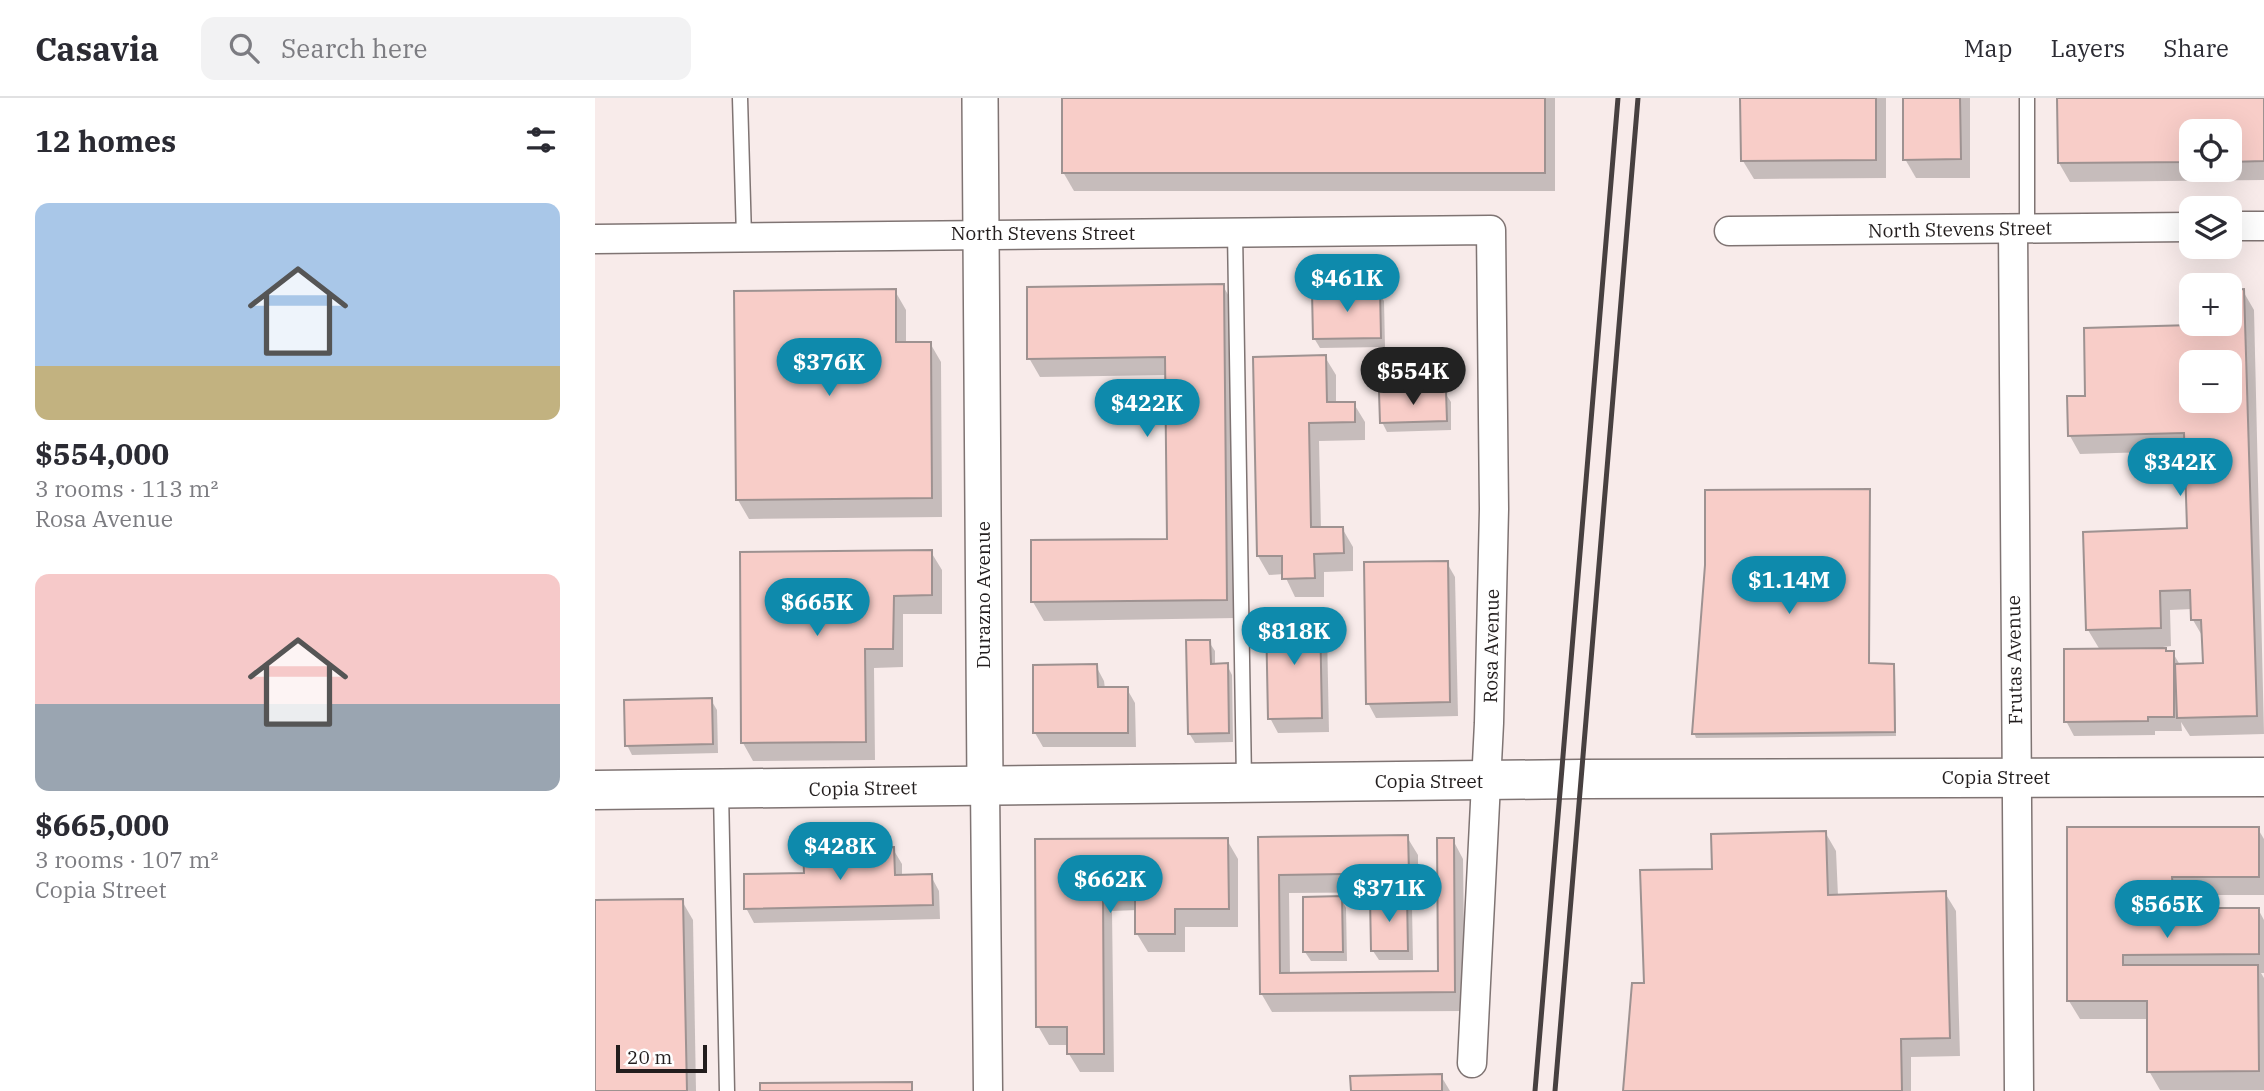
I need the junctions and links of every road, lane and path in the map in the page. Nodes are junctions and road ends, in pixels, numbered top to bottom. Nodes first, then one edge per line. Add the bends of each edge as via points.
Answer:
1 (740, 98) edge
2 (980, 98) edge
3 (2027, 98) edge
4 (2242, 226) edge
5 (2264, 226) edge
6 (2179, 227) edge
7 (2020, 229) junction
8 (1491, 230) joint
9 (1729, 231) dead end
10 (1235, 232) junction
11 (980, 234) junction
12 (744, 236) junction
13 (595, 239) edge
14 (2264, 776) edge
15 (2015, 777) junction
16 (1486, 781) junction
17 (1244, 783) junction
18 (985, 786) junction
19 (595, 790) edge
20 (721, 790) junction
21 (1472, 1063) dead end
22 (727, 1091) edge
23 (988, 1091) edge
24 (2019, 1091) edge

1 - 12 lane
2 - 11 street, Durazno Avenue
3 - 7 lane
4 - 5 street
6 - 7 street, North Stevens Street
7 - 9 street, North Stevens Street
7 - 15 street, Frutas Avenue
8 - 10 street, North Stevens Street
8 - 16 street, Rosa Avenue via 1494,509
10 - 11 street, North Stevens Street
10 - 17 lane
11 - 12 street, North Stevens Street
11 - 18 street, Durazno Avenue
12 - 13 street, North Stevens Street
14 - 15 main road, Copia Street
15 - 16 main road, Copia Street
15 - 24 street, Frutas Avenue
16 - 17 main road, Copia Street
16 - 21 street, Rosa Avenue
17 - 18 main road, Copia Street
18 - 20 main road, Copia Street
18 - 23 street, Durazno Avenue
19 - 20 main road, Copia Street
20 - 22 lane

